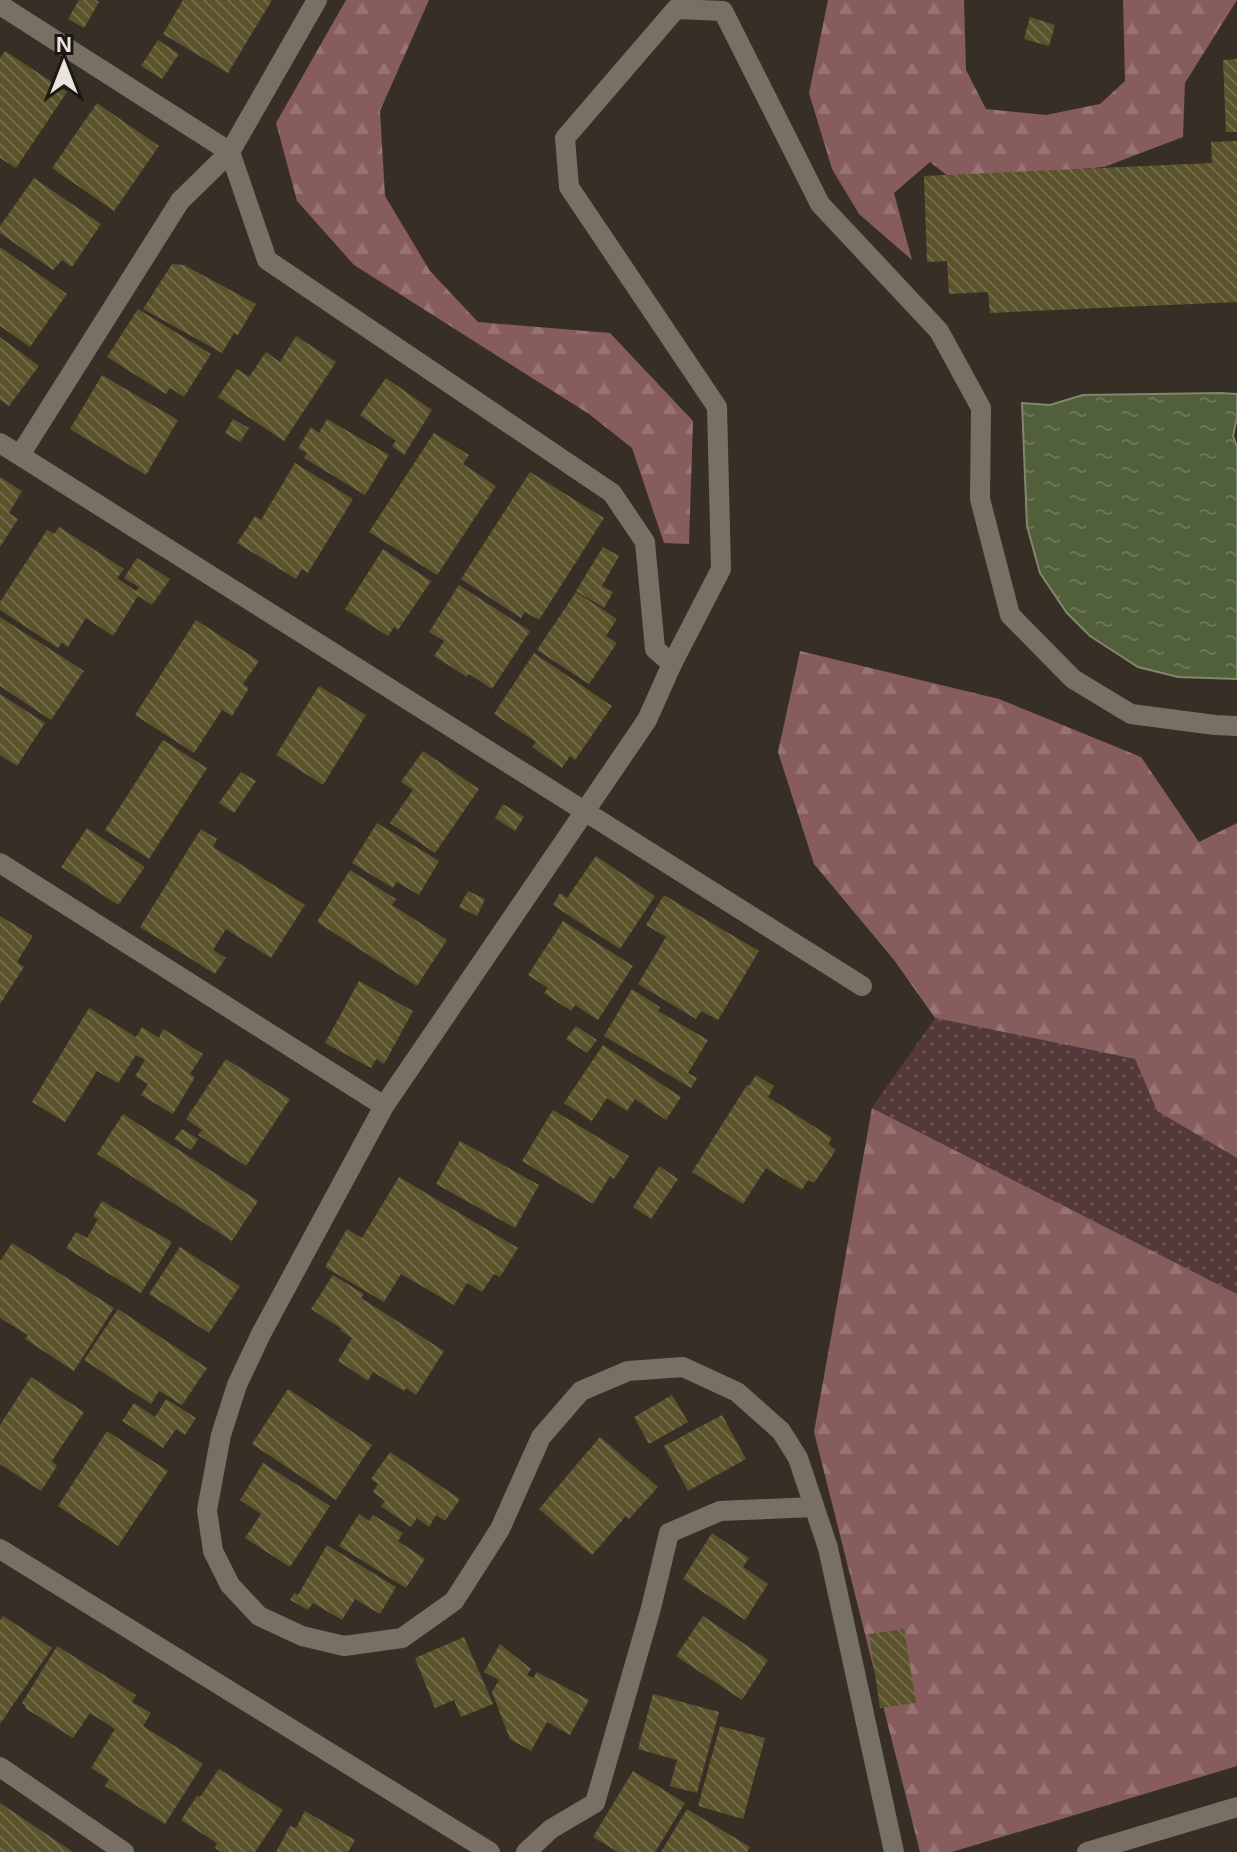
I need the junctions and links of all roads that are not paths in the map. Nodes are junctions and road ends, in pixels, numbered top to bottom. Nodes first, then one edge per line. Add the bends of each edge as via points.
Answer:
1 (317, 0) edge
2 (0, 5) edge
3 (230, 152) junction
4 (0, 443) edge
5 (20, 455) junction
6 (672, 664) junction
7 (1237, 726) edge
8 (585, 812) junction
9 (0, 863) edge
10 (862, 986) dead end
11 (384, 1106) junction
12 (814, 1507) junction
13 (0, 1549) edge
14 (0, 1767) edge
15 (1237, 1807) edge
16 (124, 1852) edge
17 (490, 1852) edge
18 (526, 1852) edge
19 (894, 1852) edge
20 (1087, 1852) edge

1 - 3 street
2 - 3 street
3 - 5 street via 180,201
3 - 6 street via 267,260 612,493 645,542 655,649
4 - 5 street
5 - 8 street
6 - 7 street via 721,569 717,407 569,187 565,138 676,9 723,11 820,204 939,331 981,408 980,499 1010,615 1073,679 1131,714
6 - 8 street via 647,720
8 - 10 street
8 - 11 street
9 - 11 street
11 - 12 street via 261,1334 221,1435 207,1510 213,1551 230,1585 259,1616 302,1636 344,1646 402,1638 454,1601 500,1529 541,1437 581,1391 628,1371 683,1367 737,1392 781,1431 798,1458
12 - 18 street via 720,1511 669,1533 595,1803 551,1829
12 - 19 street via 828,1548
13 - 17 street
14 - 16 street
15 - 20 street

